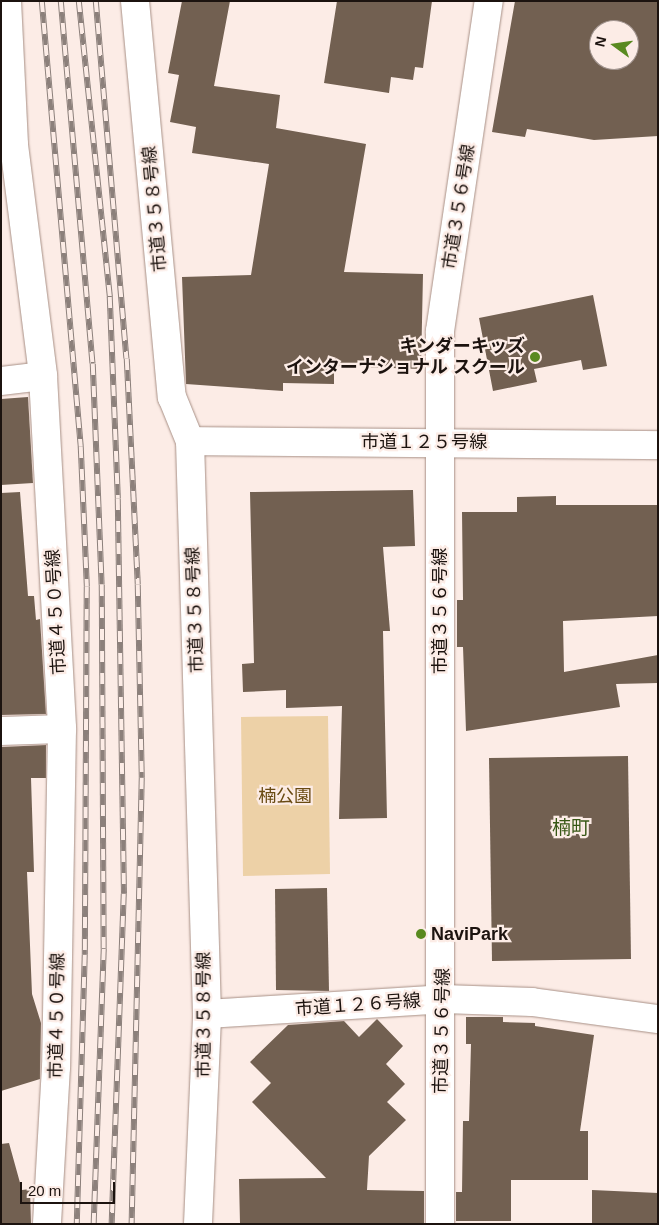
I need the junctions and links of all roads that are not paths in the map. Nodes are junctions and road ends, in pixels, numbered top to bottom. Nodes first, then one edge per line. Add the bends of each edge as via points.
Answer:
1 (7, 1) edge
2 (135, 1) edge
3 (489, 1) edge
4 (43, 376) junction
5 (1, 381) edge
6 (190, 441) junction
7 (438, 442) junction
8 (658, 445) edge
9 (62, 729) junction
10 (1, 731) edge
11 (443, 999) junction
12 (207, 1014) junction
13 (658, 1019) edge
14 (47, 1224) edge
15 (198, 1224) edge
16 (440, 1224) edge

1 - 4 street, 市道４５０号線 via 14,145
2 - 6 street, 市道３５８号線 via 172,397
3 - 7 street, 市道３５６号線 via 440,331
4 - 5 street
4 - 9 street, 市道４５０号線
6 - 7 street, 市道１２５号線
6 - 12 street, 市道３５８号線
7 - 8 street, 市道１２５号線
7 - 11 street, 市道３５６号線
9 - 10 street
9 - 14 street, 市道４５０号線 via 56,1067
11 - 12 street, 市道１２６号線
11 - 13 street, 市道１２６号線 via 532,1002
11 - 16 street, 市道３５６号線
12 - 15 street, 市道３５８号線

